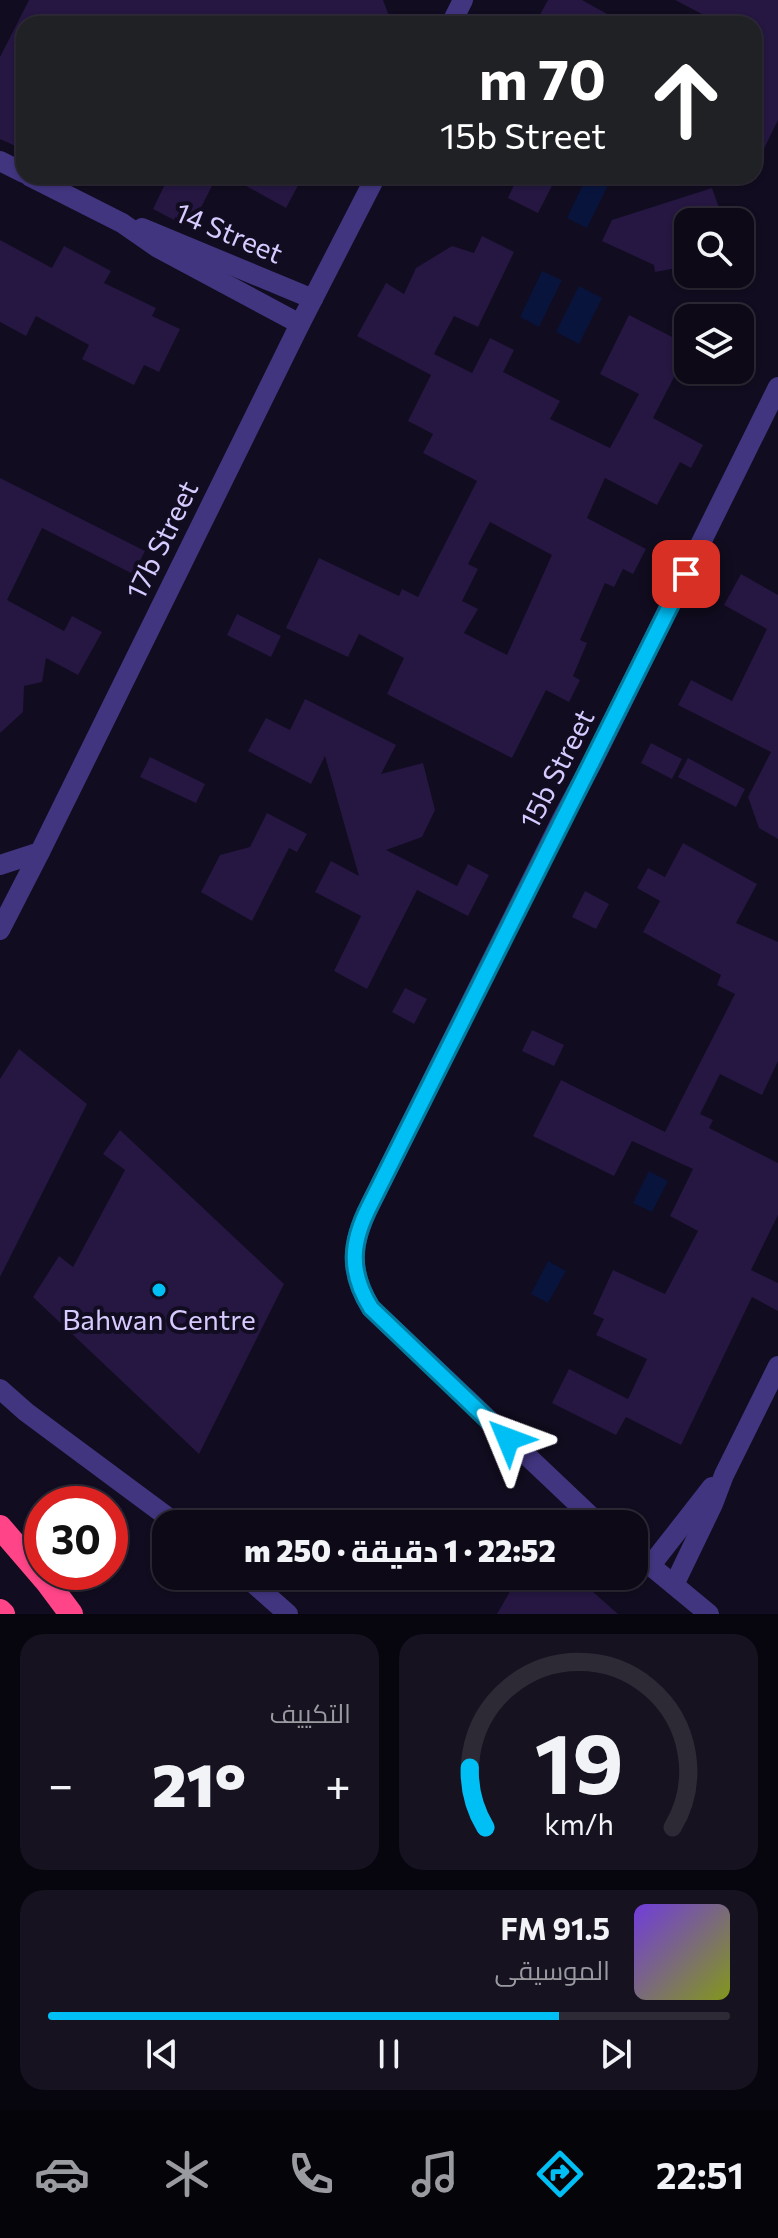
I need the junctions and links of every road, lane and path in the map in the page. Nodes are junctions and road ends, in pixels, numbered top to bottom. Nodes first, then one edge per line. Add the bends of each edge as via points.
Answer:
1 (44, 184) edge
2 (372, 184) edge
3 (122, 223) junction
4 (313, 299) junction
5 (300, 324) junction
6 (778, 387) edge
7 (40, 852) junction
8 (0, 865) edge
9 (0, 930) edge
10 (778, 1366) edge
11 (0, 1389) edge
12 (724, 1475) junction
13 (158, 1510) edge
14 (584, 1510) edge
15 (0, 1527) edge
16 (648, 1563) edge
17 (651, 1565) junction
18 (674, 1585) junction
19 (261, 1590) edge
20 (71, 1614) edge
21 (288, 1614) edge
22 (709, 1614) edge

1 - 3 street, 14 Street
2 - 4 street, 17b Street
3 - 4 street, 14 Street
3 - 5 street, 14 Street
4 - 5 street, 17b Street
5 - 7 street, 17b Street
6 - 14 street, 15b Street via 357,1235 355,1266 371,1308
7 - 8 street
7 - 9 street, 17b Street
10 - 12 street
11 - 13 street
12 - 17 street
12 - 18 street
15 - 20 highway
16 - 17 street
17 - 18 street
18 - 22 street
19 - 21 street

